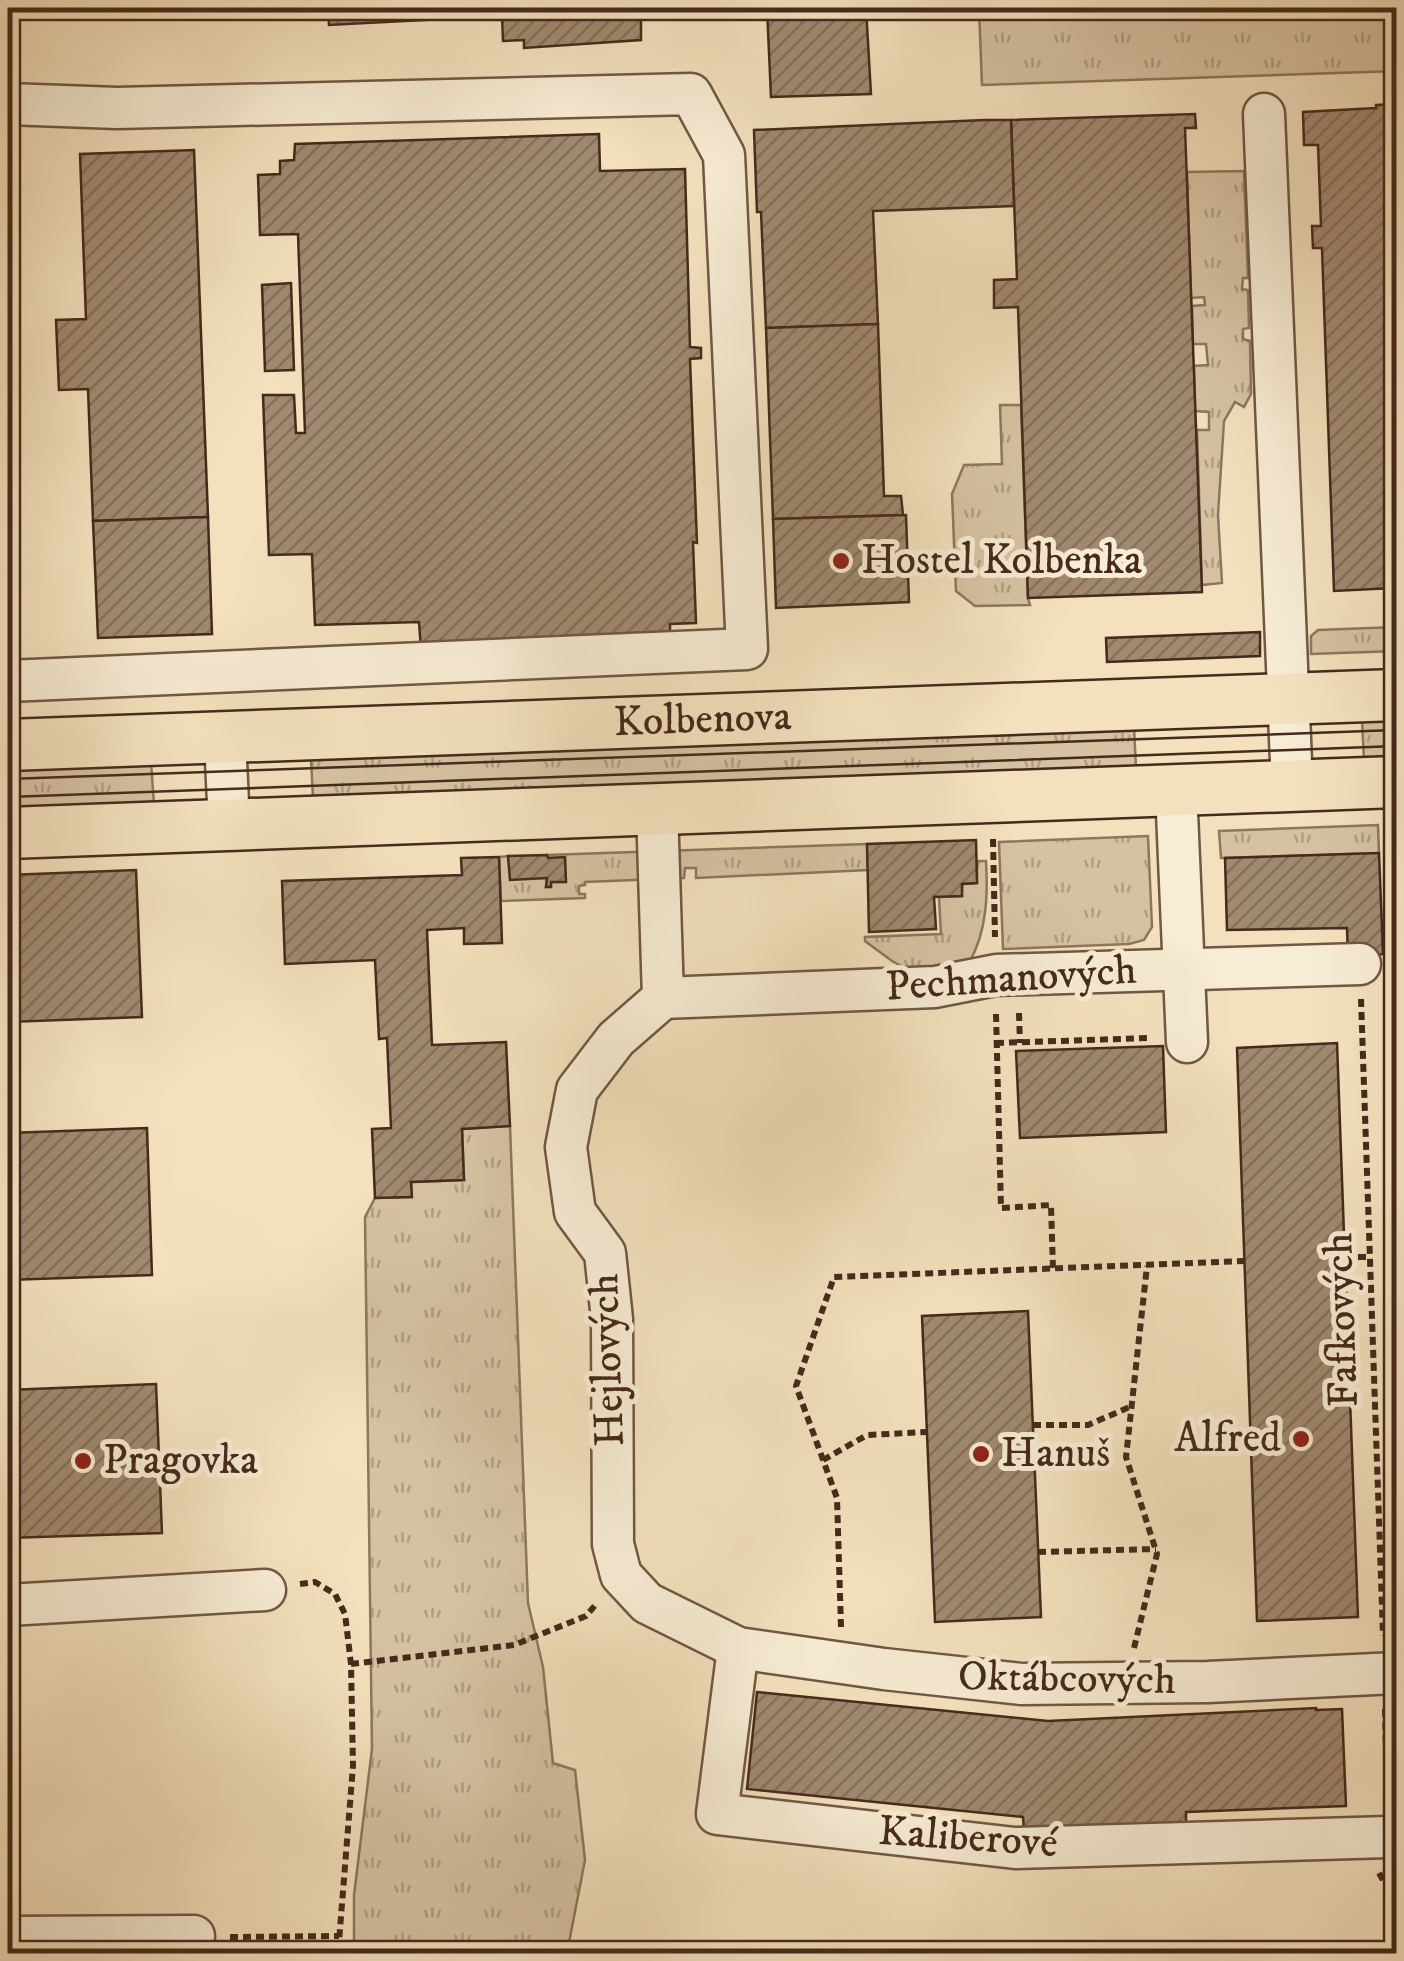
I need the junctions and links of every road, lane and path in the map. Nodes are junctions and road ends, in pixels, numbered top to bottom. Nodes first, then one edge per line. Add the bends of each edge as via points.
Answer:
1 (8, 104) edge
2 (1264, 114) dead end
3 (8, 681) edge
4 (1396, 695) edge
5 (1288, 699) junction
6 (225, 738) junction
7 (8, 745) edge
8 (1396, 782) edge
9 (1292, 786) junction
10 (1176, 790) junction
11 (656, 809) junction
12 (229, 824) junction
13 (992, 828) dead end
14 (8, 832) edge
15 (1360, 964) joint
16 (1183, 968) junction
17 (996, 975) junction
18 (663, 998) junction
19 (1150, 1020) dead end
20 (1187, 1042) dead end
21 (996, 1043) junction
22 (1345, 1257) dead end
23 (1370, 1257) junction
24 (1244, 1261) dead end
25 (1146, 1266) junction
26 (1053, 1269) junction
27 (1132, 1406) junction
28 (1033, 1425) dead end
29 (927, 1432) dead end
30 (823, 1460) junction
31 (1156, 1549) junction
32 (1038, 1552) dead end
33 (620, 1575) junction
34 (265, 1590) joint
35 (8, 1605) edge
36 (738, 1648) junction
37 (842, 1663) junction
38 (352, 1664) junction
39 (1390, 1674) edge
40 (1124, 1683) junction
41 (1388, 1837) junction
42 (194, 1936) dead end
43 (246, 1936) dead end
44 (339, 1936) junction
45 (1395, 1936) edge
46 (8, 1937) edge
47 (338, 1954) edge
48 (1393, 1954) edge

1 - 3 street via 117,108 691,94 724,155 746,649
2 - 5 street
4 - 5 main road, Kolbenova
5 - 6 main road, Kolbenova
5 - 9 street
6 - 7 main road, Kolbenova
6 - 12 street
8 - 9 main road, Kolbenova
9 - 10 main road, Kolbenova
10 - 11 main road, Kolbenova
10 - 16 street
11 - 12 main road, Kolbenova
11 - 18 street
12 - 14 main road, Kolbenova
13 - 17 path
15 - 16 street, Pechmanových
15 - 23 path, Fafkových
16 - 17 street, Pechmanových
16 - 20 street
17 - 18 street, Pechmanových via 935,987
17 - 21 path
18 - 33 street, Hejlových via 616,1038 576,1090 566,1148 576,1212 605,1253 612,1319 612,1544
19 - 21 path via 1150,1038
21 - 26 path via 1001,1208 1050,1205
22 - 23 path
23 - 39 path, Fafkových
24 - 25 path
25 - 26 path
25 - 27 path
26 - 30 path via 834,1277 796,1386
27 - 28 path via 1088,1425
27 - 31 path via 1126,1457
29 - 30 path via 867,1435
30 - 37 path via 837,1498
31 - 32 path
31 - 40 path
33 - 36 street via 646,1603
33 - 38 path via 586,1616 514,1645
34 - 35 street
34 - 38 path via 315,1582 335,1594
36 - 37 street, Oktábcových
36 - 41 street, Kaliberové via 717,1814 1015,1848
37 - 40 street, Oktábcových via 1020,1684
38 - 44 path via 353,1766
39 - 40 street, Oktábcových
39 - 41 path, Fafkových
41 - 45 path, Fafkových via 1373,1862 1392,1898
42 - 46 street
43 - 44 path
44 - 47 path
45 - 48 path

